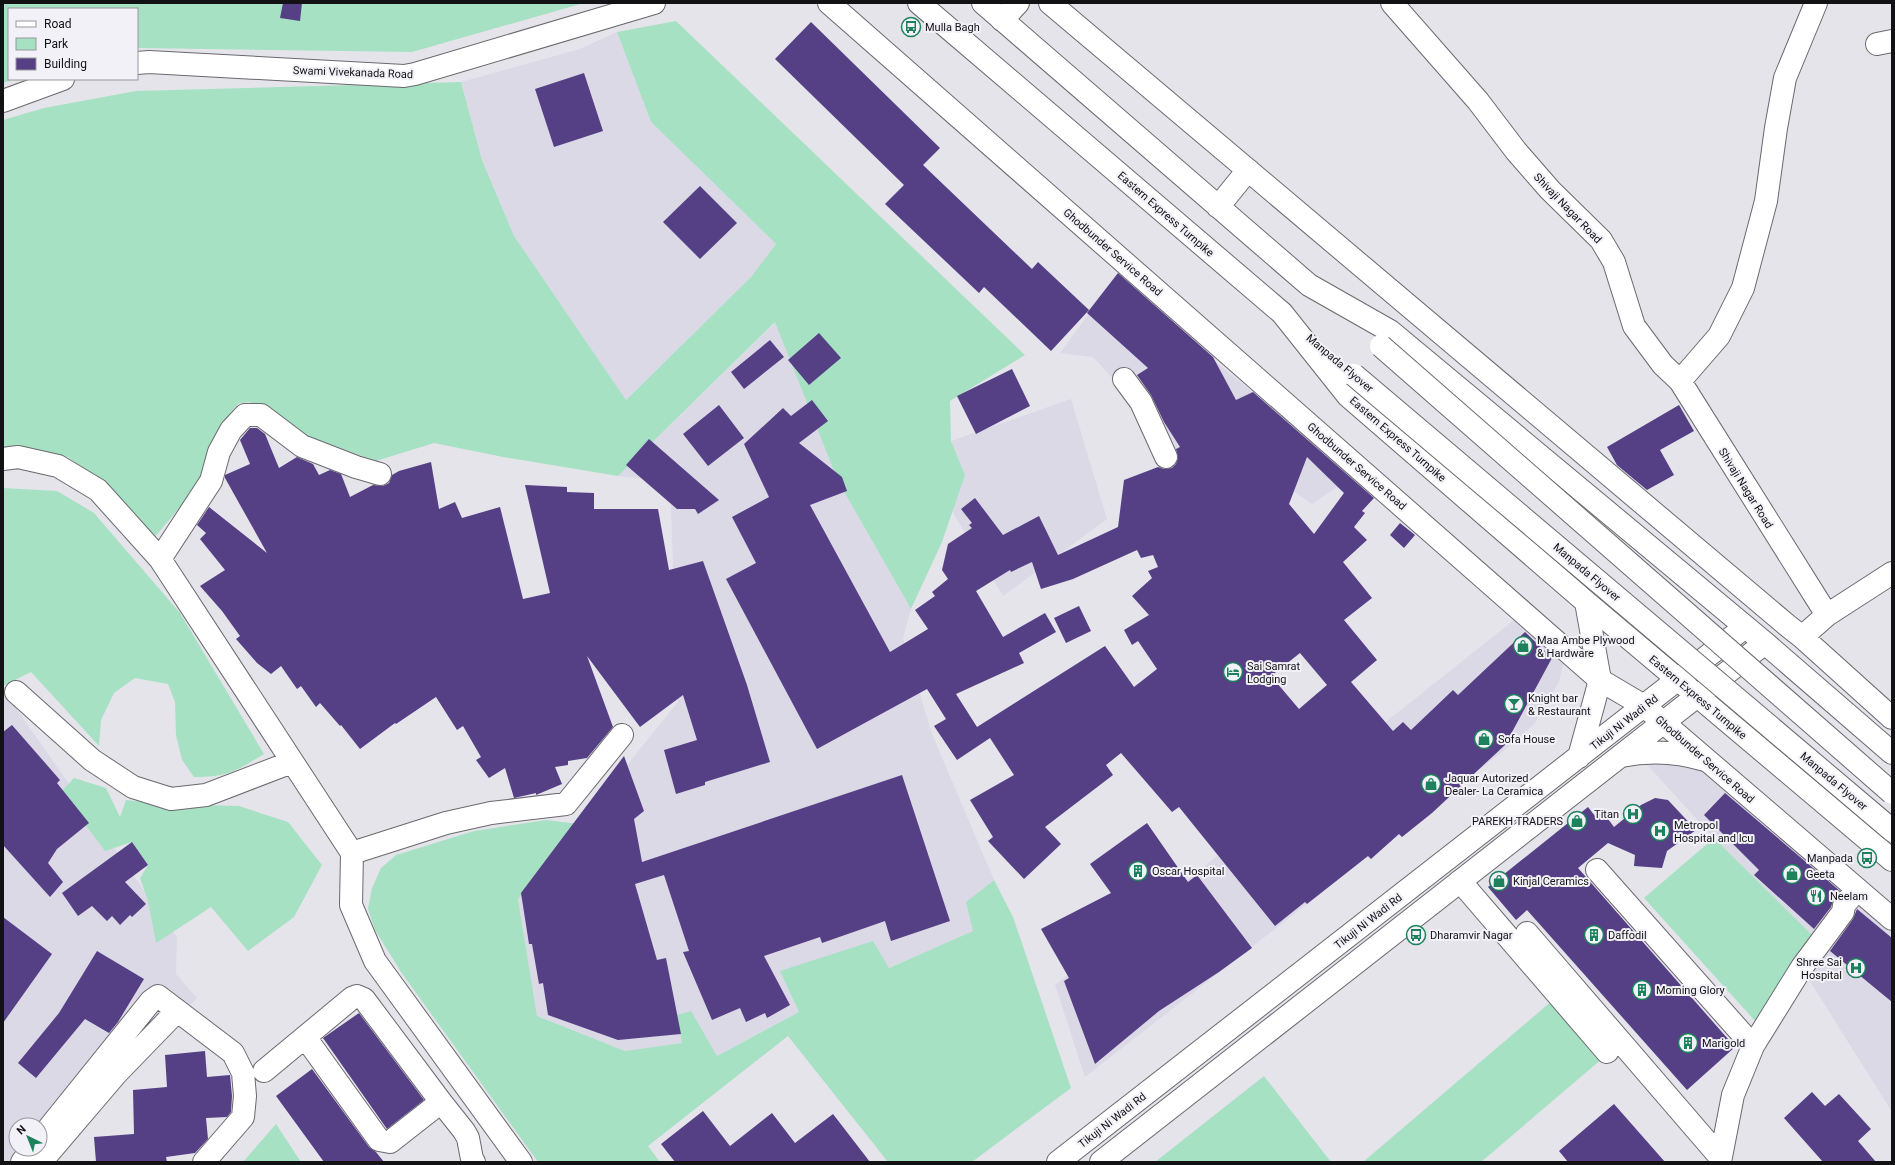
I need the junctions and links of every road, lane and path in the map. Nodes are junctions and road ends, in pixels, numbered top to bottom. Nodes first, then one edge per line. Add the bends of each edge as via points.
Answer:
1 (654, 3) edge
2 (828, 3) edge
3 (919, 3) edge
4 (983, 3) edge
5 (1018, 3) edge
6 (1050, 3) edge
7 (1392, 3) edge
8 (1816, 3) edge
9 (1002, 20) junction
10 (138, 63) edge
11 (60, 80) edge
12 (3, 101) edge
13 (1248, 170) junction
14 (1218, 207) junction
15 (1309, 285) junction
16 (1282, 313) junction
17 (1124, 379) dead end
18 (1680, 381) junction
19 (1166, 457) dead end
20 (3, 459) edge
21 (380, 474) dead end
22 (160, 559) junction
23 (1892, 573) edge
24 (1586, 602) junction
25 (1827, 615) junction
26 (1746, 627) junction
27 (1802, 637) junction
28 (1765, 643) junction
29 (1600, 680) junction
30 (1678, 680) junction
31 (16, 692) dead end
32 (1698, 696) junction
33 (1644, 706) junction
34 (1892, 718) edge
35 (1664, 723) junction
36 (622, 735) dead end
37 (1892, 753) edge
38 (1579, 757) junction
39 (1620, 757) junction
40 (1705, 760) junction
41 (292, 762) junction
42 (1892, 793) edge
43 (1889, 843) edge
44 (352, 853) junction
45 (1597, 870) dead end
46 (1460, 881) junction
47 (1860, 892) junction
48 (1892, 920) edge
49 (1527, 933) dead end
50 (177, 1011) junction
51 (305, 1037) junction
52 (1753, 1046) junction
53 (1607, 1052) dead end
54 (264, 1071) dead end
55 (441, 1102) junction
56 (48, 1130) edge
57 (1720, 1160) edge
58 (41, 1162) edge
59 (204, 1162) edge
60 (474, 1162) edge
61 (521, 1162) edge
62 (1058, 1162) edge
63 (1101, 1162) edge

1 - 10 street, Swami Vivekanada Road via 404,76
2 - 29 street, Ghodbunder Service Road
3 - 16 street, Eastern Express Turnpike
4 - 9 street
5 - 9 street
6 - 13 street
7 - 18 street, Shivaji Nagar Road via 1478,101 1550,190 1601,240 1614,262 1634,326 1662,365
8 - 18 street via 1785,78 1766,201 1743,288 1719,336
9 - 14 street
11 - 12 street
13 - 14 street
13 - 27 street
14 - 15 street
15 - 26 street via 1390,331
15 - 42 street, bridge
16 - 24 street, Eastern Express Turnpike via 1348,396
16 - 43 street, Manpada Flyover, bridge
17 - 19 street via 1141,402
18 - 25 street, Shivaji Nagar Road
20 - 22 street via 18,457 58,466 98,490
21 - 22 street via 302,446 261,415 245,415 231,430 219,452 211,481
22 - 41 street
23 - 25 street
24 - 29 street
24 - 30 street, Eastern Express Turnpike
25 - 27 street
26 - 28 street
26 - 30 street, Tikuji Ni Wadi Rd
27 - 34 street
28 - 32 street
28 - 37 street
29 - 33 street, Ghodbunder Service Road
29 - 38 street
30 - 32 street, Eastern Express Turnpike
30 - 33 street, Tikuji Ni Wadi Rd
31 - 41 street via 92,760 133,787 171,799 206,795
32 - 35 street
32 - 43 street, Eastern Express Turnpike
33 - 35 street, Ghodbunder Service Road
33 - 38 street, Tikuji Ni Wadi Rd
35 - 39 street
35 - 40 street, Ghodbunder Service Road
36 - 44 street via 566,804 491,813 446,823
38 - 62 street, Tikuji Ni Wadi Rd
39 - 40 street via 1642,752 1671,752
39 - 46 street
40 - 47 street, Ghodbunder Service Road
41 - 44 street
44 - 61 street via 351,904 375,961
45 - 52 street
46 - 53 street
46 - 63 street
47 - 48 street, Ghodbunder Service Road
47 - 52 street via 1850,909 1844,912 1802,967
49 - 57 street
50 - 56 street via 158,996 151,1001
50 - 58 street via 116,1074
50 - 59 street via 233,1054 243,1073 245,1096 242,1117
51 - 54 street
51 - 55 street via 352,998 357,996 364,999
51 - 55 street via 379,1140 390,1142
52 - 57 street via 1733,1095
55 - 60 street via 468,1138

